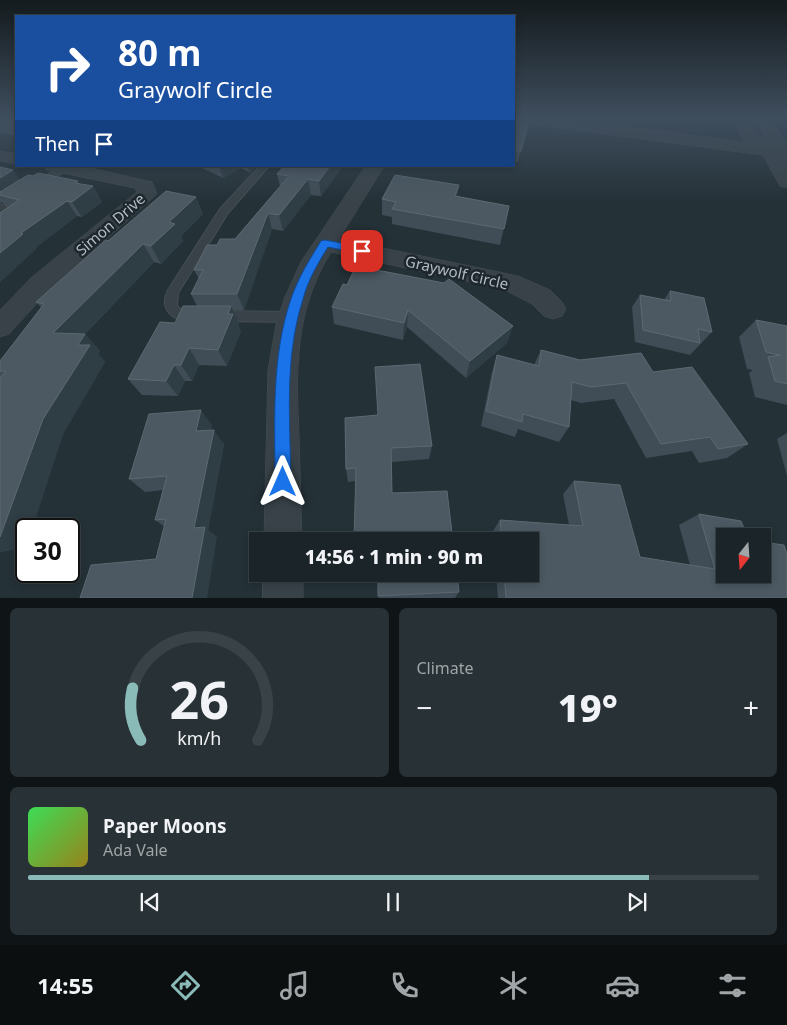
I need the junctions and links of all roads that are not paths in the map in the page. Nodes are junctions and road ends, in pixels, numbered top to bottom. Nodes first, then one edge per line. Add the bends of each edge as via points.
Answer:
1 (732, 146) edge
2 (766, 146) edge
3 (778, 152) edge
4 (0, 156) edge
5 (15, 159) edge
6 (58, 167) edge
7 (264, 167) edge
8 (373, 167) edge
9 (787, 182) edge
10 (0, 210) edge
11 (325, 243) junction
12 (553, 309) dead end
13 (292, 316) junction
14 (0, 327) edge
15 (283, 532) edge
16 (283, 582) edge
17 (283, 598) edge

1 - 3 street
2 - 3 street
3 - 9 street
4 - 5 street
6 - 10 lane
6 - 14 street, Simon Drive via 141,184 147,194 41,283
7 - 13 lane via 224,211 172,293 171,308 189,316
8 - 11 street
11 - 12 street, Graywolf Circle via 509,282 541,297
11 - 13 street via 309,270
13 - 15 street via 282,376
16 - 17 street

